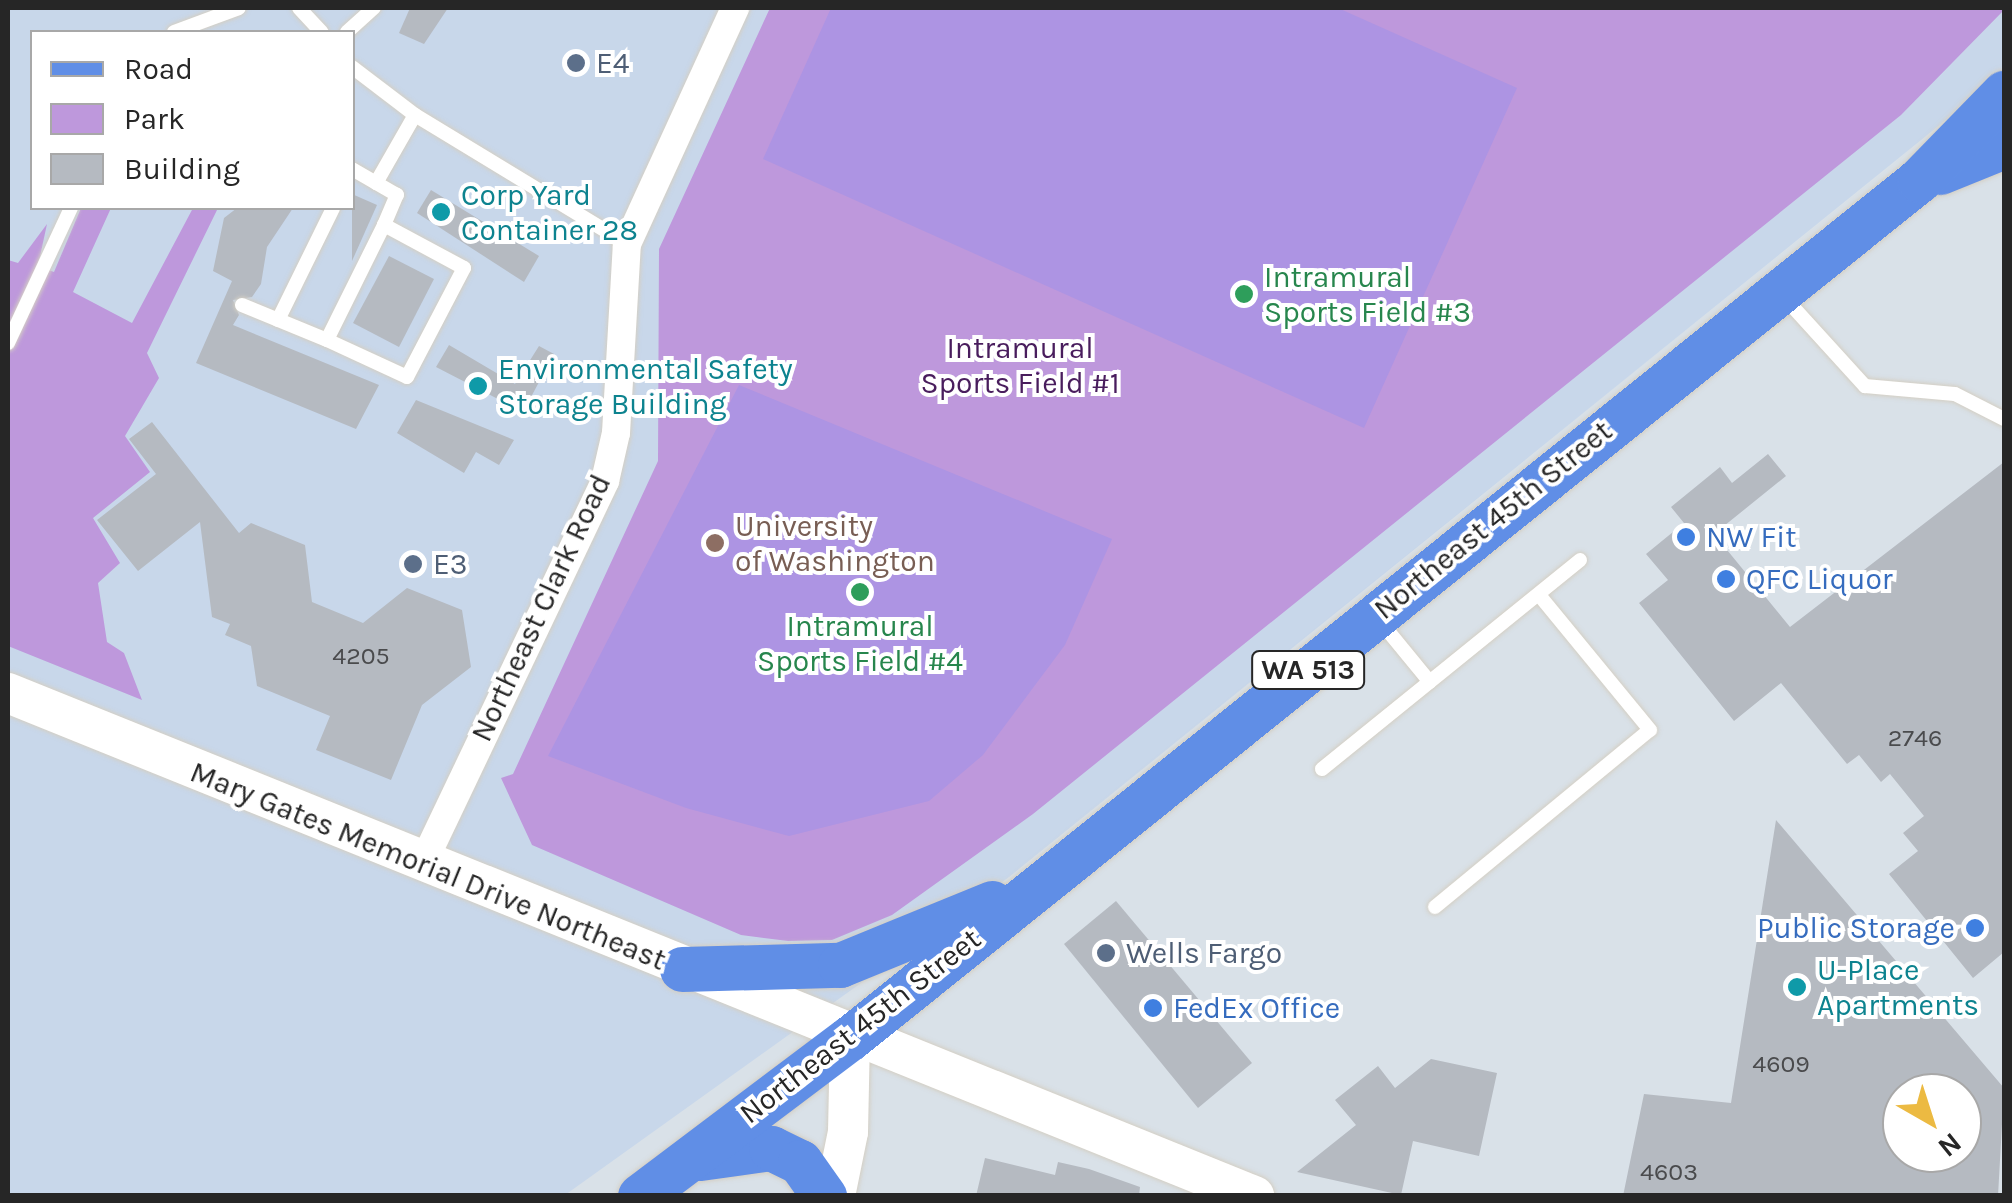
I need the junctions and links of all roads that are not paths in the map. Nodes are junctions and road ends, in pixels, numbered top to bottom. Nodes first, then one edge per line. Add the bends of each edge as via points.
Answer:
1 (238, 8) edge
2 (299, 8) edge
3 (374, 8) edge
4 (734, 8) edge
5 (179, 30) edge
6 (318, 30) edge
7 (349, 30) edge
8 (355, 70) edge
9 (2004, 93) edge
10 (415, 115) junction
11 (2004, 146) edge
12 (355, 171) edge
13 (1919, 180) junction
14 (376, 183) junction
15 (70, 210) edge
16 (332, 210) edge
17 (384, 225) junction
18 (627, 244) junction
19 (1780, 292) junction
20 (242, 304) dead end
21 (278, 320) junction
22 (327, 340) junction
23 (8, 344) edge
24 (2004, 419) edge
25 (1580, 560) dead end
26 (1539, 595) junction
27 (1375, 616) junction
28 (1430, 682) junction
29 (8, 694) edge
30 (1322, 768) dead end
31 (423, 863) junction
32 (1040, 883) junction
33 (1435, 907) dead end
34 (682, 969) junction
35 (850, 1038) junction
36 (683, 1163) junction
37 (640, 1196) edge
38 (824, 1196) edge
39 (835, 1196) edge
40 (1254, 1196) edge

1 - 5 lane
2 - 6 lane
3 - 7 lane
4 - 18 street, Northeast Clark Road
8 - 10 lane
9 - 13 main road, Northeast 45th Street / WA 513
10 - 14 lane
10 - 18 lane
11 - 13 main road
12 - 14 lane
13 - 19 main road, Northeast 45th Street / WA 513
14 - 17 lane via 397,195
15 - 23 lane
16 - 21 lane
17 - 22 lane
17 - 22 lane via 464,268 406,377
18 - 31 street, Northeast Clark Road via 616,433 604,480
19 - 24 lane via 1865,386 1966,397
19 - 27 main road, Northeast 45th Street / WA 513
20 - 21 lane
21 - 22 lane
25 - 26 lane
26 - 28 lane
26 - 33 lane via 1650,730
27 - 28 lane
27 - 32 main road, Northeast 45th Street / WA 513
28 - 30 lane
29 - 31 street, Mary Gates Memorial Drive Northeast
31 - 34 street, Mary Gates Memorial Drive Northeast
32 - 34 main road via 840,964
32 - 35 main road, Northeast 45th Street / WA 513
34 - 35 street, Mary Gates Memorial Drive Northeast
35 - 36 main road, Northeast 45th Street / WA 513
35 - 39 street via 848,1132
35 - 40 street, Mary Gates Memorial Drive Northeast
36 - 37 main road, Northeast 45th Street / WA 513
36 - 38 main road via 746,1146 771,1148 800,1162

